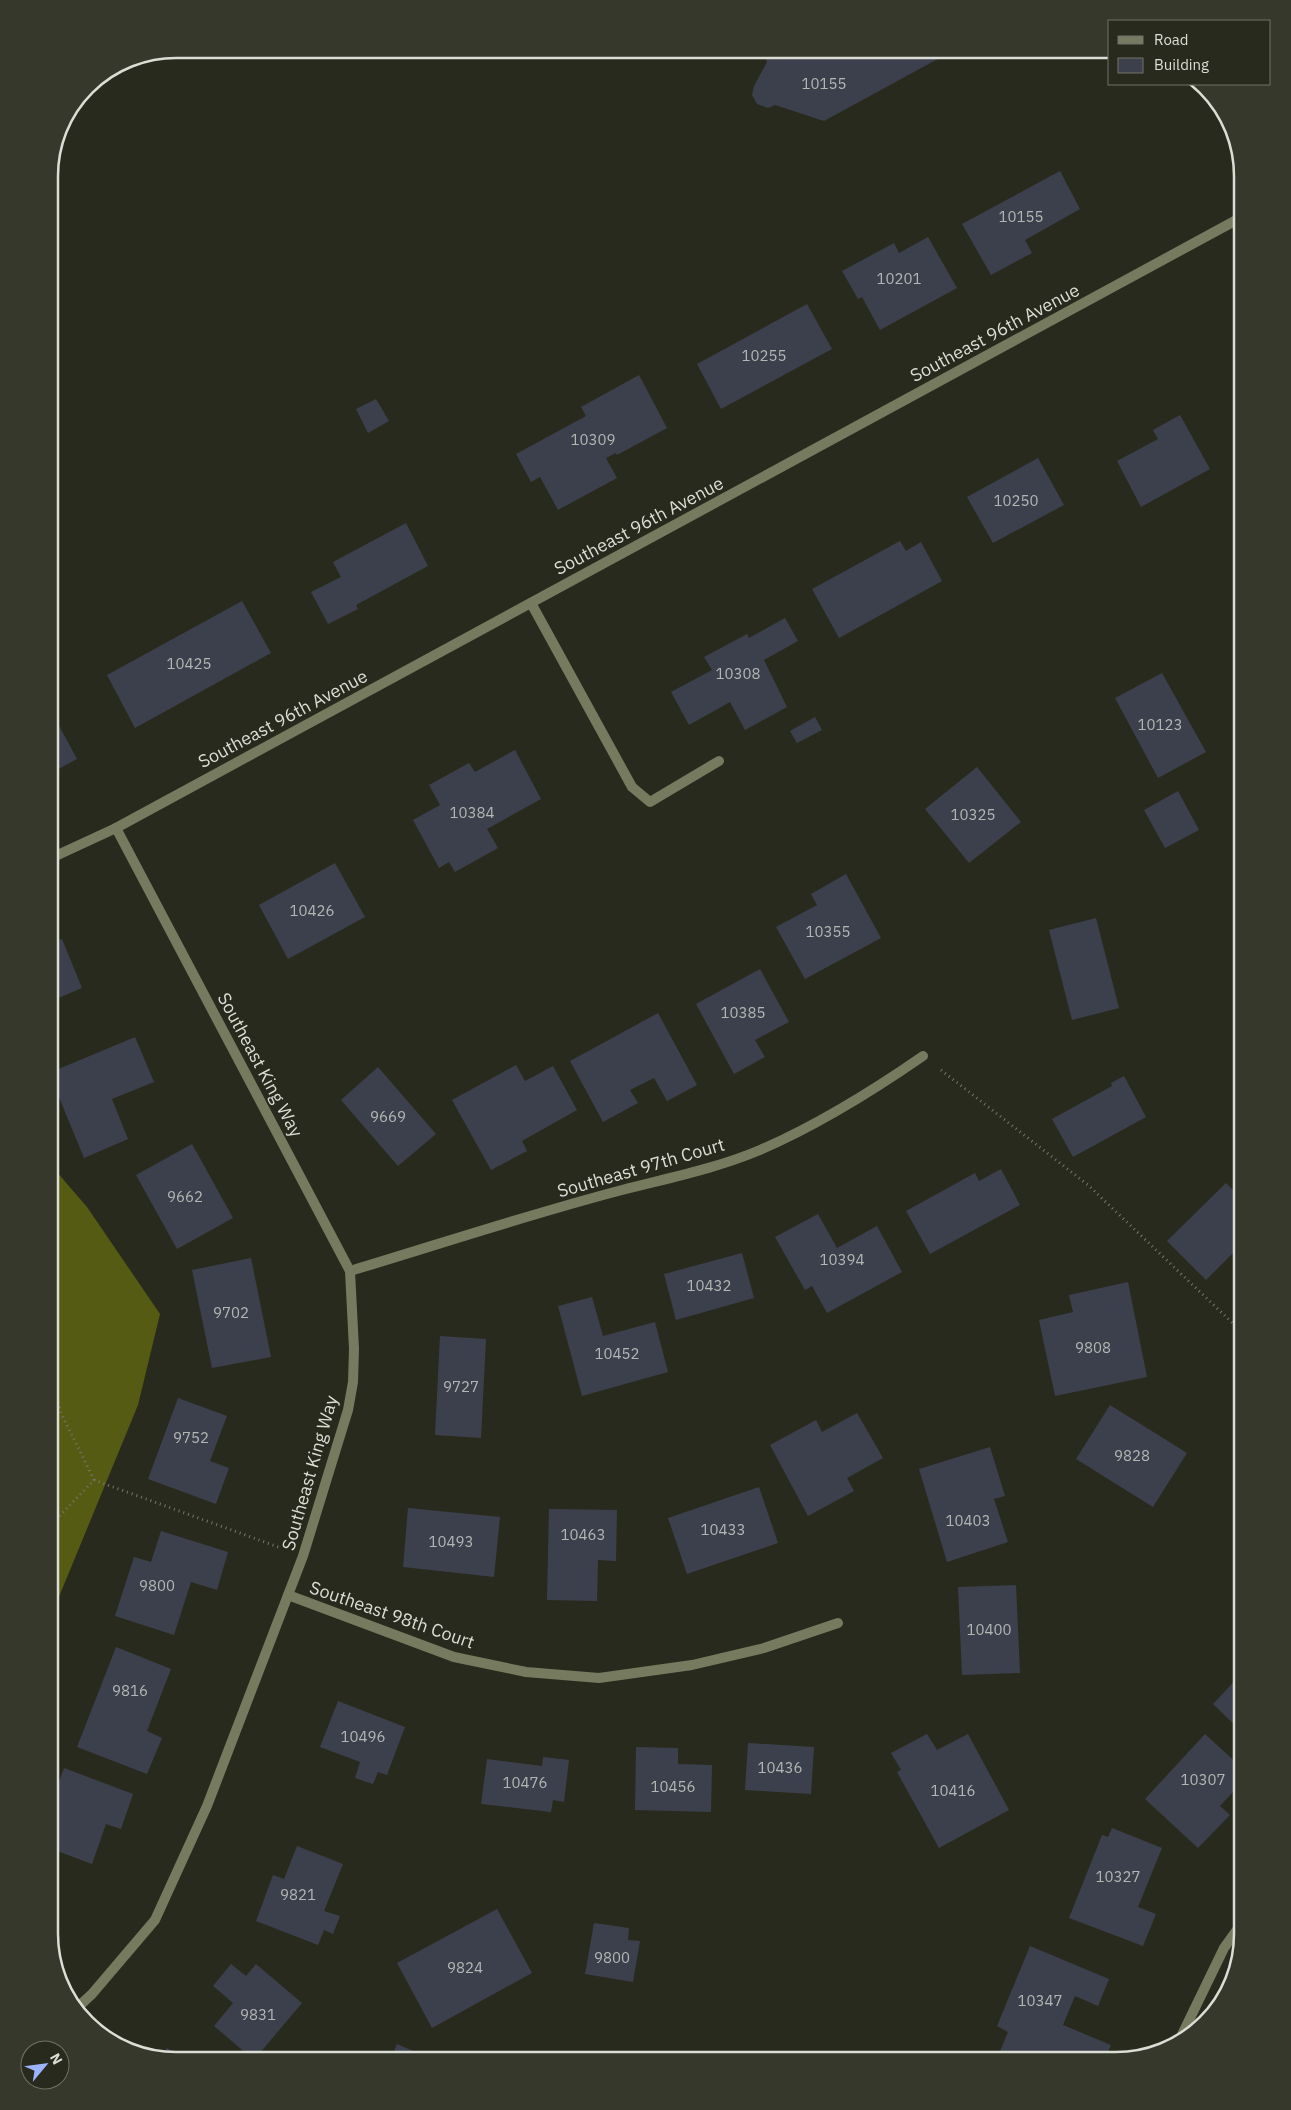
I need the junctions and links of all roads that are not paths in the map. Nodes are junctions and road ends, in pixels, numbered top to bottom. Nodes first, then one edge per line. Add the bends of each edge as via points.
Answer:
1 (1234, 221) edge
2 (531, 603) junction
3 (719, 761) dead end
4 (116, 828) junction
5 (58, 855) edge
6 (923, 1056) road end
7 (350, 1271) junction
8 (288, 1595) junction
9 (838, 1623) dead end
10 (1234, 1934) edge
11 (80, 2004) edge
12 (1184, 2030) edge

1 - 2 street, Southeast 96th Avenue
2 - 3 street via 632,787 650,802
2 - 4 street, Southeast 96th Avenue
4 - 5 street, Southeast 96th Avenue
4 - 7 street, Southeast King Way
6 - 7 street, Southeast 97th Court via 823,1120 759,1150 680,1177 622,1190
7 - 8 street, Southeast King Way via 354,1349 348,1410
8 - 9 street, Southeast 98th Court via 454,1657 526,1672 599,1678 692,1665 764,1648
8 - 11 street, Southeast King Way via 207,1806 155,1920
10 - 12 street

